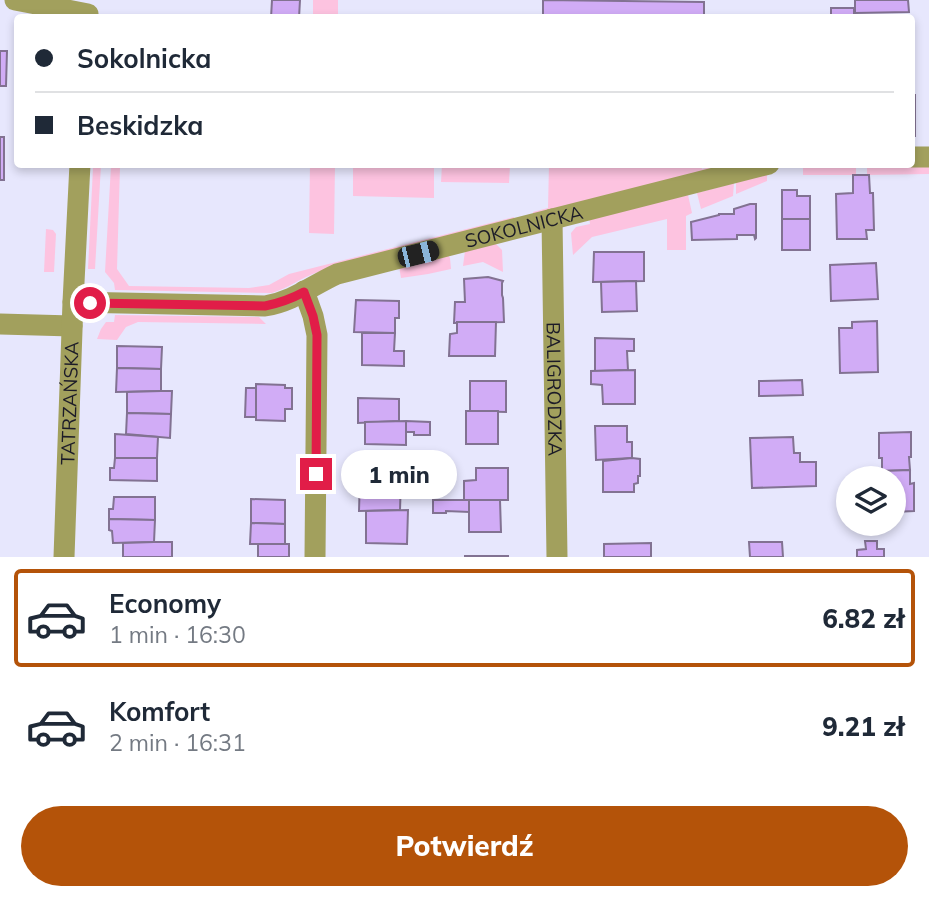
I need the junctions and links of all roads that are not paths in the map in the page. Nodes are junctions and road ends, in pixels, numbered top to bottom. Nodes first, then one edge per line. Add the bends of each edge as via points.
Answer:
1 (15, 0) edge
2 (88, 10) edge
3 (80, 168) edge
4 (753, 168) edge
5 (552, 219) junction
6 (304, 292) junction
7 (73, 302) junction
8 (0, 324) edge
9 (72, 326) junction
10 (64, 557) edge
11 (315, 557) edge
12 (556, 557) edge

1 - 2 street
3 - 7 street, TATRZAŃSKA
4 - 5 street, SOKOLNICKA
5 - 6 street, SOKOLNICKA via 337,274
5 - 12 street, BALIGRODZKA
6 - 7 street, SOKOLNICKA via 265,306
6 - 11 street via 317,335
7 - 9 street, TATRZAŃSKA
8 - 9 street
9 - 10 street, TATRZAŃSKA

